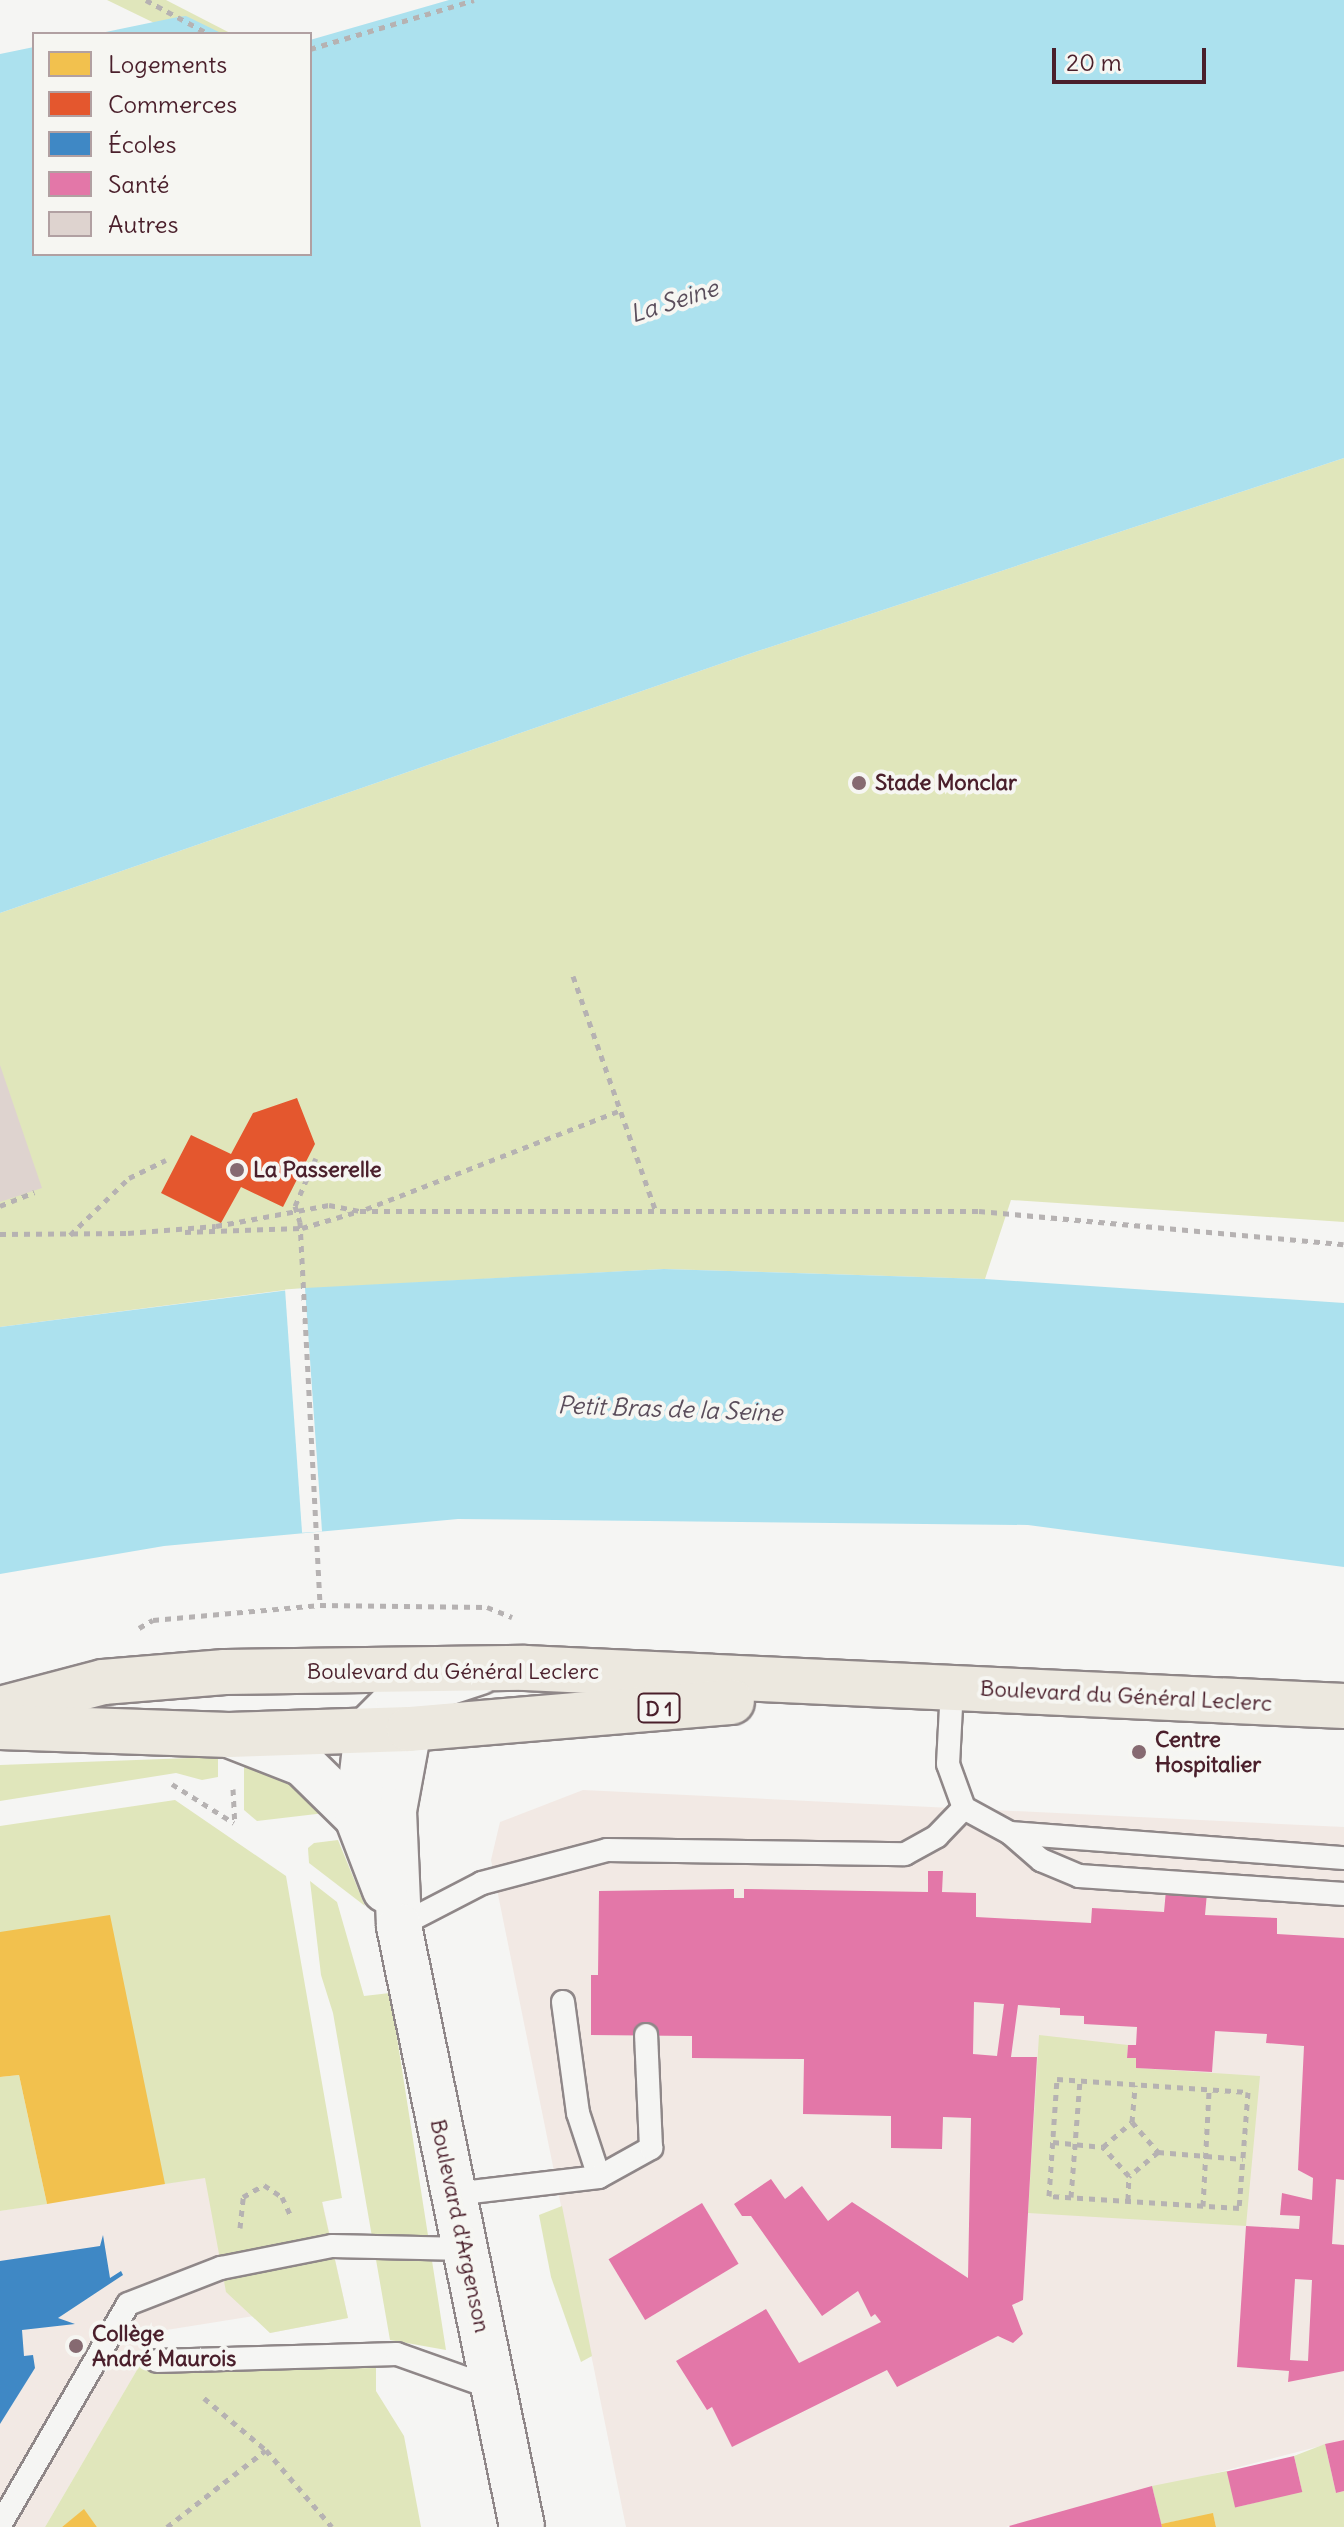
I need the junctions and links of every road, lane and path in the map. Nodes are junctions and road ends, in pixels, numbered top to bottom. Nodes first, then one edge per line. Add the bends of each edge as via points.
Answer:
1 (146, 0) edge
2 (474, 0) edge
3 (205, 32) edge
4 (312, 48) edge
5 (573, 976) dead end
6 (619, 1111) junction
7 (316, 1158) dead end
8 (166, 1160) dead end
9 (34, 1192) dead end
10 (0, 1206) edge
11 (360, 1211) junction
12 (656, 1212) junction
13 (302, 1228) junction
14 (128, 1233) junction
15 (0, 1234) edge
16 (69, 1236) junction
17 (1344, 1244) edge
18 (320, 1605) junction
19 (515, 1619) dead end
20 (131, 1633) dead end
21 (483, 1671) junction
22 (909, 1687) junction
23 (952, 1688) junction
24 (1344, 1706) edge
25 (0, 1709) edge
26 (0, 1727) edge
27 (388, 1730) junction
28 (229, 1735) junction
29 (172, 1784) dead end
30 (964, 1808) junction
31 (357, 1817) junction
32 (235, 1824) dead end
33 (1010, 1833) junction
34 (1344, 1858) edge
35 (1344, 1894) edge
36 (399, 1926) junction
37 (563, 2002) dead end
38 (646, 2035) dead end
39 (1080, 2081) junction
40 (1135, 2085) junction
41 (1209, 2090) junction
42 (1132, 2122) junction
43 (1053, 2142) junction
44 (1075, 2144) junction
45 (1103, 2147) junction
46 (1158, 2152) junction
47 (1206, 2156) junction
48 (1243, 2159) junction
49 (1129, 2176) junction
50 (599, 2177) junction
51 (454, 2194) junction
52 (1071, 2197) junction
53 (1128, 2200) junction
54 (1203, 2206) junction
55 (465, 2249) junction
56 (157, 2361) dead end
57 (493, 2388) junction
58 (201, 2395) dead end
59 (266, 2450) junction
60 (0, 2525) edge
61 (167, 2527) edge
62 (332, 2527) edge
63 (522, 2527) edge

1 - 3 path
2 - 4 path
5 - 6 path
6 - 11 path
6 - 12 path
7 - 13 path, bridge via 295,1206
8 - 16 path via 129,1178
9 - 10 path
11 - 12 path
11 - 13 path
11 - 14 path via 329,1205 216,1226
12 - 17 path via 979,1211
13 - 14 path
13 - 18 path
14 - 16 path
15 - 16 path
18 - 19 path via 487,1607
18 - 20 path via 153,1620
21 - 22 main road, Boulevard du Général Leclerc / D 1
21 - 25 main road, Boulevard du Général Leclerc / D 1 via 225,1672 103,1682
21 - 27 street via 398,1699
22 - 23 main road, Boulevard du Général Leclerc / D 1
22 - 27 main road, Boulevard du Général Leclerc / D 1
23 - 24 main road, Boulevard du Général Leclerc / D 1
23 - 30 lane via 948,1764
26 - 28 main road, Boulevard du Général Leclerc / D 1
27 - 28 main road, Boulevard du Général Leclerc / D 1
27 - 31 street, Boulevard d'Argenson
27 - 36 street, Boulevard d'Argenson
28 - 31 street, Boulevard d'Argenson via 303,1764
29 - 32 path
30 - 33 lane
30 - 36 lane via 937,1836 905,1854 607,1850 482,1883
31 - 36 street, Boulevard d'Argenson
33 - 34 lane
33 - 35 lane via 1041,1860 1079,1876
36 - 51 street, Boulevard d'Argenson
37 - 50 lane via 578,2113
38 - 50 lane via 651,2148
39 - 40 path
39 - 43 path via 1057,2079
39 - 44 path
40 - 41 path
40 - 42 path
41 - 47 path
41 - 48 path via 1248,2092
42 - 45 path
42 - 46 path
43 - 44 path
43 - 52 path via 1049,2196
44 - 45 path
44 - 52 path
45 - 49 path
46 - 47 path
46 - 49 path
47 - 48 path
47 - 54 path
48 - 54 path via 1239,2208
49 - 53 path
50 - 51 lane
51 - 55 street, Boulevard d'Argenson
52 - 53 path
53 - 54 path
55 - 57 street, Boulevard d'Argenson
55 - 60 lane via 332,2246 221,2268 128,2304
56 - 57 lane via 397,2354
57 - 63 street, Boulevard d'Argenson
58 - 59 path
59 - 61 path
59 - 62 path

